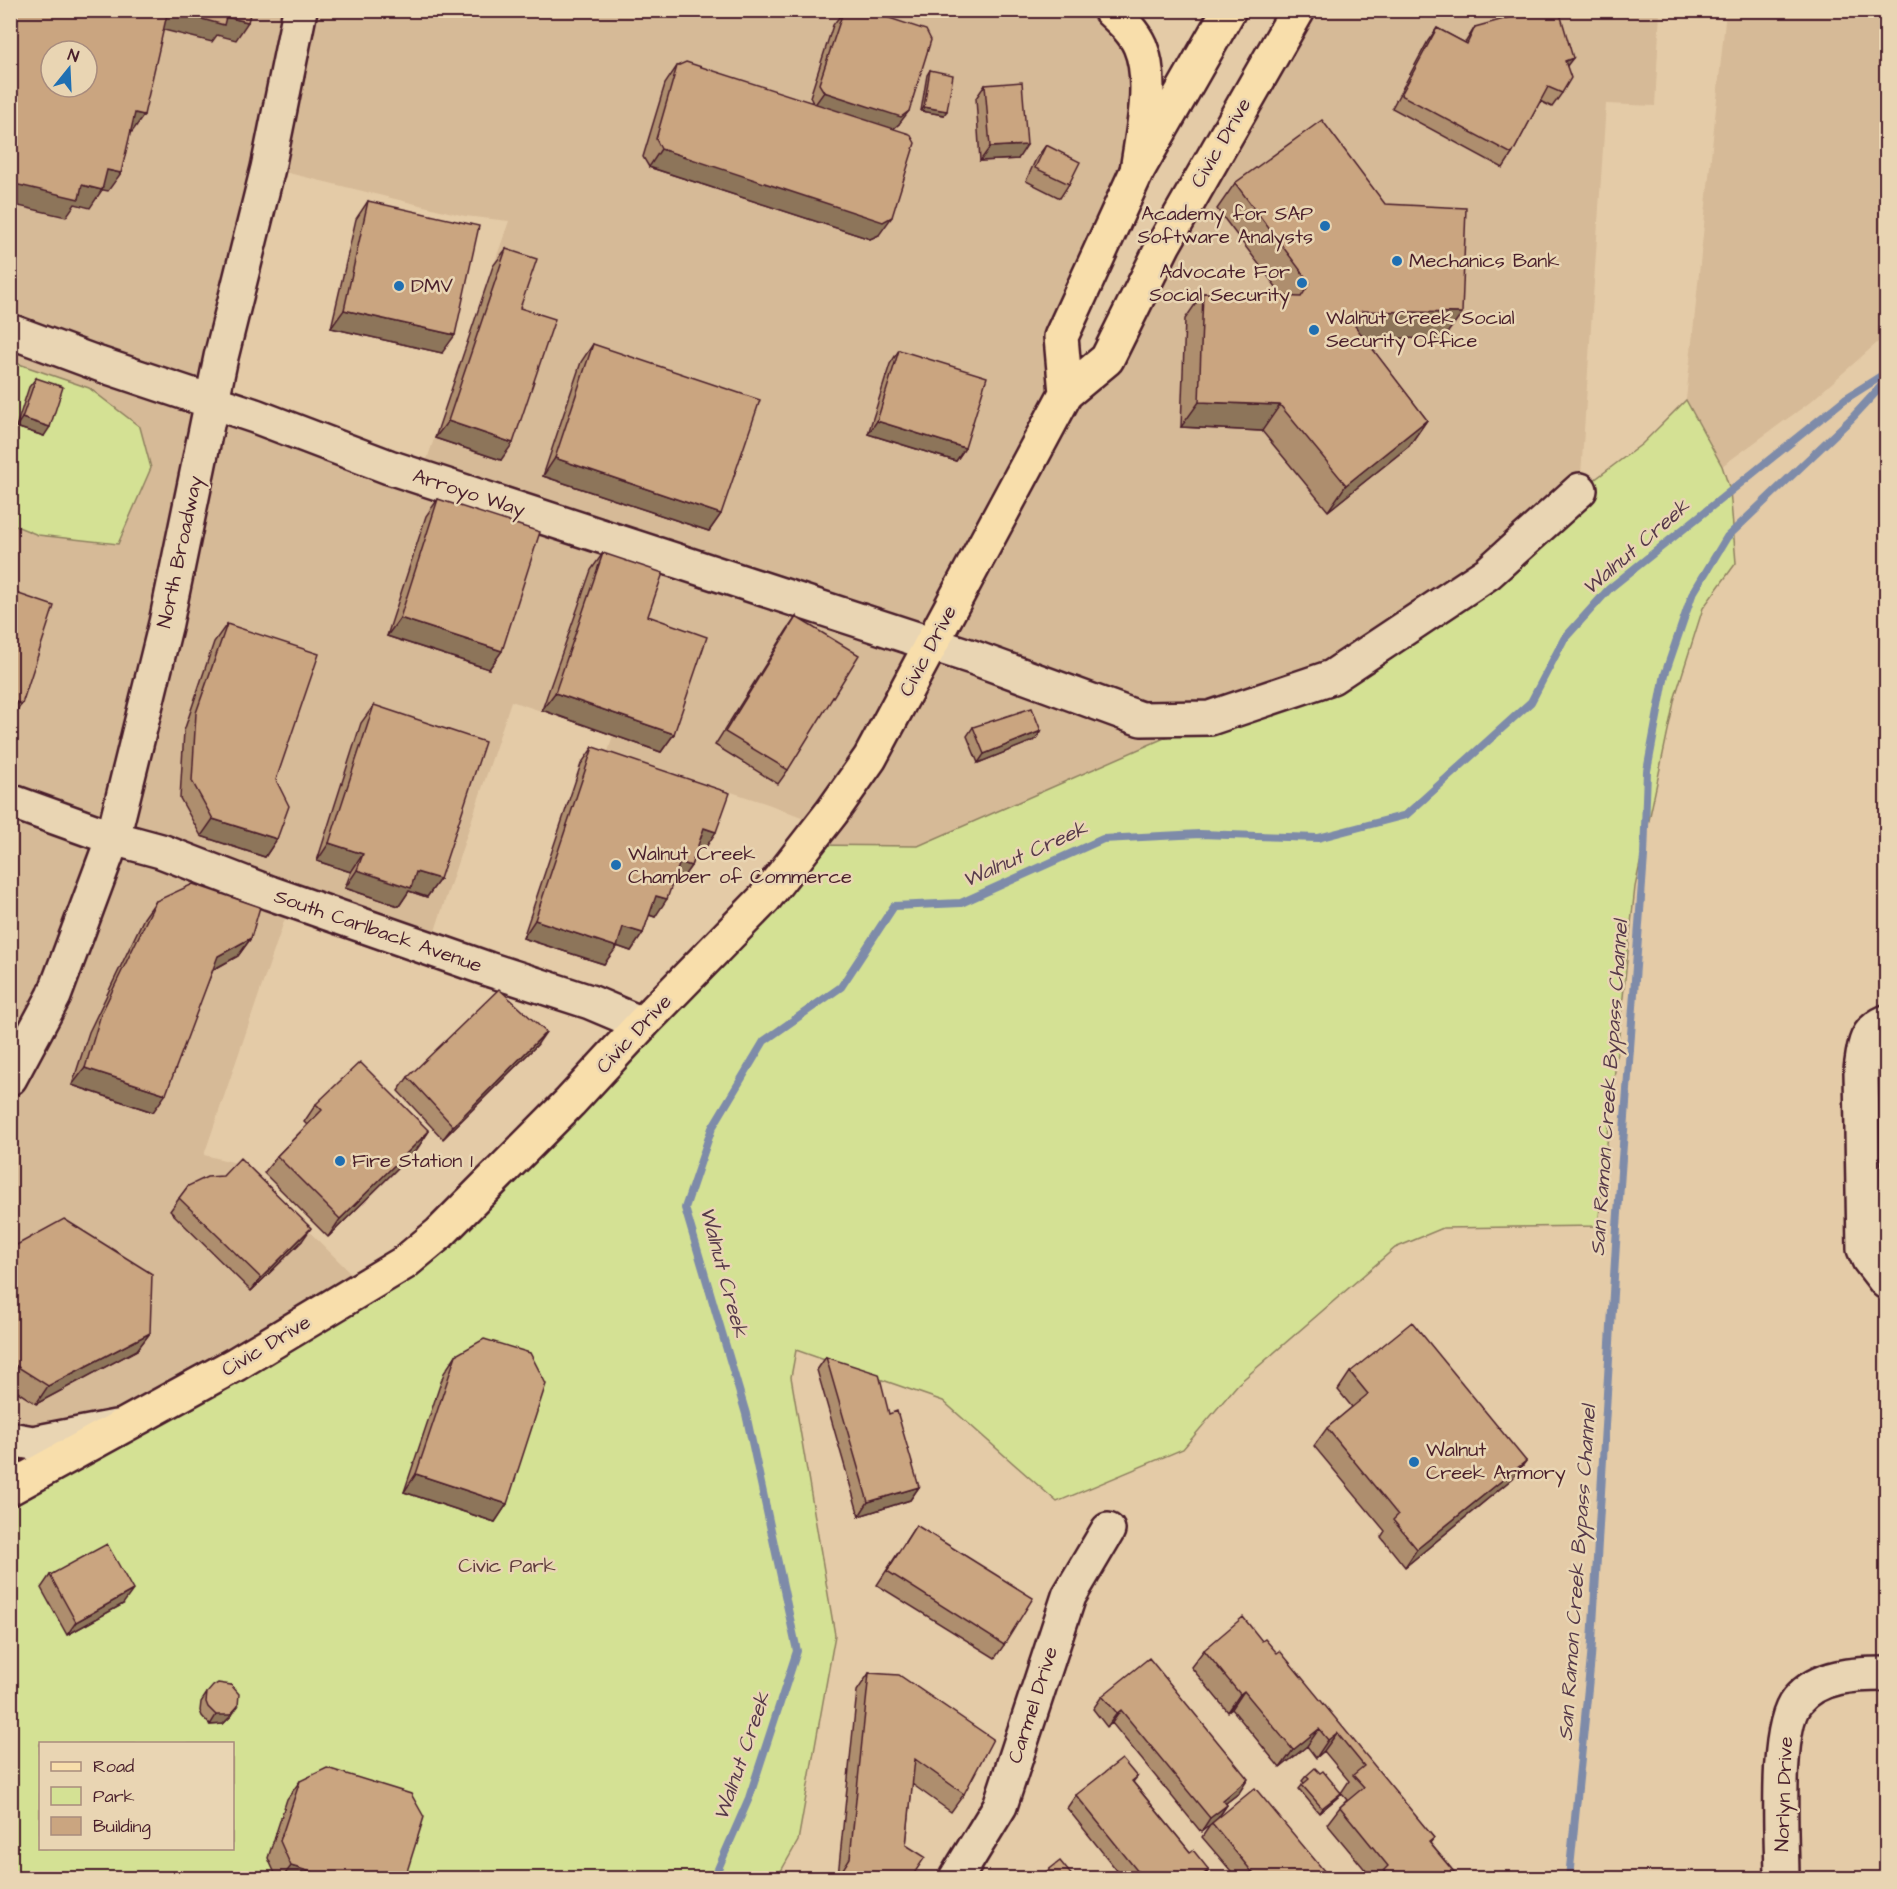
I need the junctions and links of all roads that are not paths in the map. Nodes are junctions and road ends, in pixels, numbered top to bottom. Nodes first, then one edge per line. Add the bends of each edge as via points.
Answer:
1 (300, 10) edge
2 (1110, 10) edge
3 (1229, 10) edge
4 (1298, 10) edge
5 (1137, 171) junction
6 (10, 331) edge
7 (1066, 393) junction
8 (212, 402) junction
9 (1580, 490) dead end
10 (932, 644) junction
11 (10, 801) edge
12 (113, 838) junction
13 (1887, 1022) edge
14 (642, 1024) junction
15 (10, 1078) edge
16 (1887, 1282) edge
17 (127, 1425) junction
18 (10, 1439) edge
19 (10, 1488) edge
20 (1108, 1530) dead end
21 (1887, 1674) edge
22 (956, 1878) edge
23 (1782, 1878) edge

1 - 8 street, North Broadway via 268,168
2 - 5 main road via 1128,27 1140,46 1146,67 1147,97
3 - 5 main road
4 - 7 main road, Civic Drive via 1164,244 1107,359
5 - 7 main road via 1061,338
6 - 8 street, Arroyo Way
7 - 10 main road, Civic Drive
8 - 10 street, Arroyo Way via 389,467
8 - 12 street, North Broadway via 166,623
9 - 10 street, Arroyo Way via 1488,573 1332,677 1210,718 1142,719
10 - 14 main road, Civic Drive via 870,758 828,819 764,899
11 - 12 street, South Carlback Avenue
12 - 14 street, South Carlback Avenue via 161,850 270,893 590,1002
12 - 15 street, North Broadway via 54,996
13 - 16 street via 1869,1034 1861,1070 1864,1249
14 - 17 main road, Civic Drive via 440,1233 404,1263
17 - 18 street via 33,1443
17 - 19 main road, Civic Drive
20 - 22 street, Carmel Drive via 1069,1596 1000,1806
21 - 23 street, Norlyn Drive via 1857,1674 1816,1685 1796,1702 1786,1728 1782,1756

